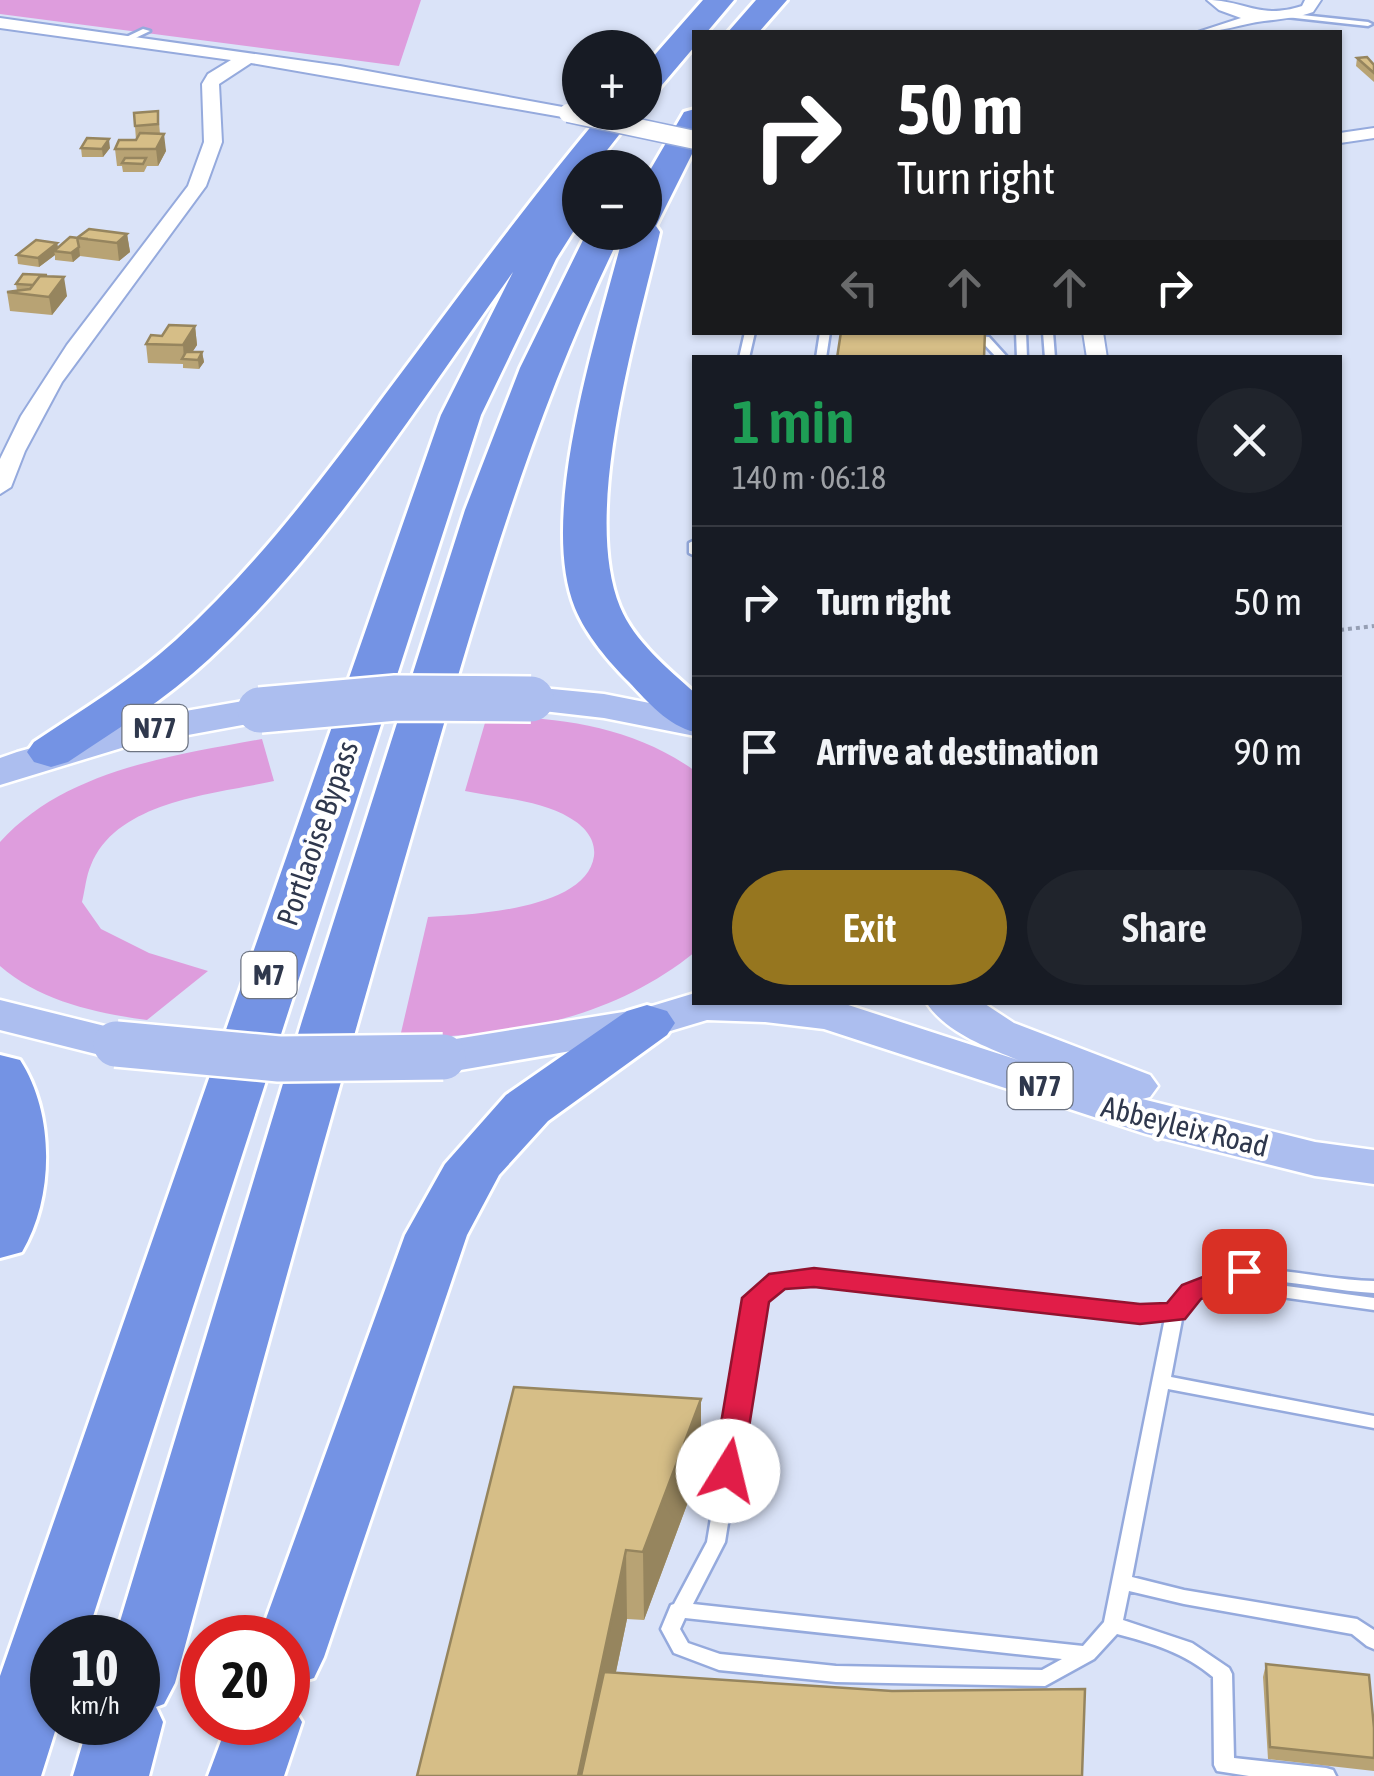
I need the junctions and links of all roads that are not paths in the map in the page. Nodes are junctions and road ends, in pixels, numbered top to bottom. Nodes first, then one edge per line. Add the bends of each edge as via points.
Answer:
1 (720, 0) edge
2 (737, 0) edge
3 (776, 0) edge
4 (1215, 1) edge
5 (1313, 1) edge
6 (1278, 16) junction
7 (0, 23) edge
8 (146, 30) dead end
9 (694, 30) edge
10 (712, 30) edge
11 (745, 30) edge
12 (757, 30) edge
13 (1197, 30) edge
14 (1215, 30) edge
15 (692, 32) edge
16 (124, 40) junction
17 (692, 54) edge
18 (248, 58) junction
19 (662, 66) edge
20 (662, 90) edge
21 (692, 94) edge
22 (692, 124) edge
23 (607, 130) edge
24 (629, 130) edge
25 (1374, 133) edge
26 (1342, 138) edge
27 (692, 139) edge
28 (613, 150) edge
29 (654, 150) edge
30 (662, 176) edge
31 (562, 222) edge
32 (596, 250) edge
33 (638, 250) edge
34 (954, 337) edge
35 (1000, 355) edge
36 (0, 487) edge
37 (692, 718) edge
38 (692, 721) edge
39 (50, 752) junction
40 (0, 772) edge
41 (709, 1005) edge
42 (738, 1005) edge
43 (954, 1005) edge
44 (0, 1016) edge
45 (647, 1024) junction
46 (0, 1073) edge
47 (1374, 1154) edge
48 (1374, 1167) edge
49 (0, 1237) edge
50 (1218, 1282) junction
51 (1374, 1287) edge
52 (1374, 1304) edge
53 (1175, 1312) junction
54 (1161, 1381) junction
55 (1374, 1422) edge
56 (1121, 1582) junction
57 (678, 1610) junction
58 (157, 1615) edge
59 (303, 1615) edge
60 (1113, 1625) junction
61 (1374, 1641) edge
62 (1087, 1654) junction
63 (120, 1745) edge
64 (257, 1745) edge
65 (2, 1776) edge
66 (111, 1776) edge
67 (246, 1776) edge
68 (1326, 1776) edge

1 - 9 highway
2 - 10 highway
3 - 11 highway
3 - 12 highway
4 - 6 street via 1237,12
4 - 13 street via 1217,14
5 - 6 street via 1308,10
5 - 6 lane via 1368,24
6 - 14 street
7 - 16 street
8 - 16 lane
15 - 19 highway
16 - 18 street
17 - 20 highway
18 - 27 street, bridge via 424,85
18 - 36 street via 210,83 213,144 196,188 42,398
21 - 29 highway
22 - 30 highway
23 - 39 highway via 255,583 206,637 146,687
24 - 28 highway
25 - 26 street
31 - 65 highway, Portlaoise Bypass / M7 via 460,416
32 - 58 highway, M7 via 541,363 485,513
33 - 37 highway via 598,435 584,559 596,606 624,649
34 - 35 lane via 984,340
38 - 39 main road, N77, bridge via 531,699 394,697 186,721
39 - 40 main road, N77
41 - 45 main road, N77
42 - 48 main road, Abbeyleix Road / N77 via 830,1015 1146,1118
43 - 47 main road, Abbeyleix Road / N77 via 997,1034 1143,1090
44 - 45 main road, N77, bridge via 116,1044 276,1060 443,1057
45 - 59 highway via 527,1108 475,1164 436,1235
46 - 49 highway via 18,1122 12,1194
50 - 51 lane via 1244,1271
50 - 52 lane
50 - 53 lane via 1192,1292
53 - 54 lane
53 - 57 lane via 778,1280 756,1298 716,1542
54 - 55 lane
54 - 56 lane
56 - 60 lane
56 - 61 lane via 1357,1627
57 - 62 lane
57 - 62 lane via 670,1629 681,1648 719,1662 836,1674 1045,1678
60 - 62 lane
60 - 68 lane via 1170,1640 1201,1654 1222,1674 1224,1765
63 - 66 highway
64 - 67 highway

